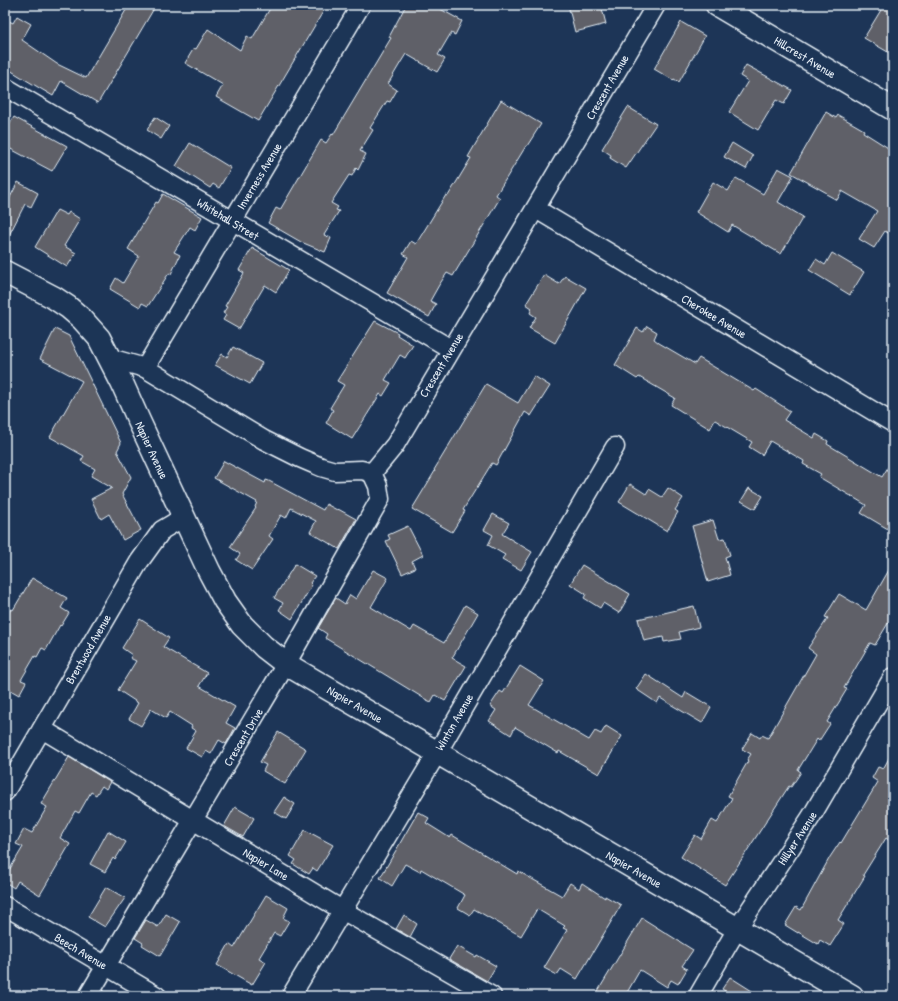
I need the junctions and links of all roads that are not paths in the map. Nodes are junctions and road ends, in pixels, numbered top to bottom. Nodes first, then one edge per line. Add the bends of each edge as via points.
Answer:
1 (362, 5) edge
2 (656, 5) edge
3 (717, 5) edge
4 (5, 88) edge
5 (893, 109) edge
6 (536, 209) junction
7 (232, 221) junction
8 (5, 272) edge
9 (451, 349) junction
10 (110, 358) junction
11 (145, 368) junction
12 (893, 423) edge
13 (615, 447) dead end
14 (372, 473) junction
15 (184, 517) junction
16 (286, 664) junction
17 (893, 677) edge
18 (42, 729) junction
19 (437, 753) junction
20 (5, 792) edge
21 (193, 820) junction
22 (5, 906) edge
23 (342, 910) junction
24 (737, 929) junction
25 (106, 966) junction
26 (88, 996) edge
27 (157, 996) edge
28 (291, 996) edge
29 (492, 996) edge
30 (698, 996) edge
31 (852, 996) edge

1 - 7 street, Inverness Avenue
2 - 6 street, Crescent Avenue
3 - 5 street, Hillcrest Avenue
4 - 7 street, Whitehall Street
6 - 9 street, Crescent Avenue
6 - 12 street, Cherokee Avenue
7 - 9 street, Whitehall Street
7 - 11 street, Inverness Avenue
8 - 10 street, Napier Avenue via 68,307 92,329
9 - 14 street, Crescent Avenue via 395,445
10 - 11 street
10 - 15 street, Napier Avenue
11 - 14 street via 264,440 300,458 335,471 362,470
13 - 19 street, Winton Avenue
14 - 16 street, Crescent Drive via 380,499
15 - 16 street, Napier Avenue via 225,601 242,625
15 - 18 street, Brentwood Avenue via 162,530 155,538
16 - 19 street, Napier Avenue
16 - 21 street, Crescent Drive
17 - 24 street, Hillyer Avenue via 811,817
18 - 20 street, Brentwood Avenue
18 - 21 street, Napier Lane
19 - 23 street, Winton Avenue
19 - 24 street, Napier Avenue
21 - 23 street, Napier Lane
21 - 25 street, Crescent Drive
22 - 25 street, Beech Avenue
23 - 28 street, Winton Avenue
23 - 29 street, Napier Lane
24 - 30 street, Hillyer Avenue
24 - 31 street, Napier Avenue
25 - 26 street, Crescent Drive
25 - 27 street, Beech Avenue

